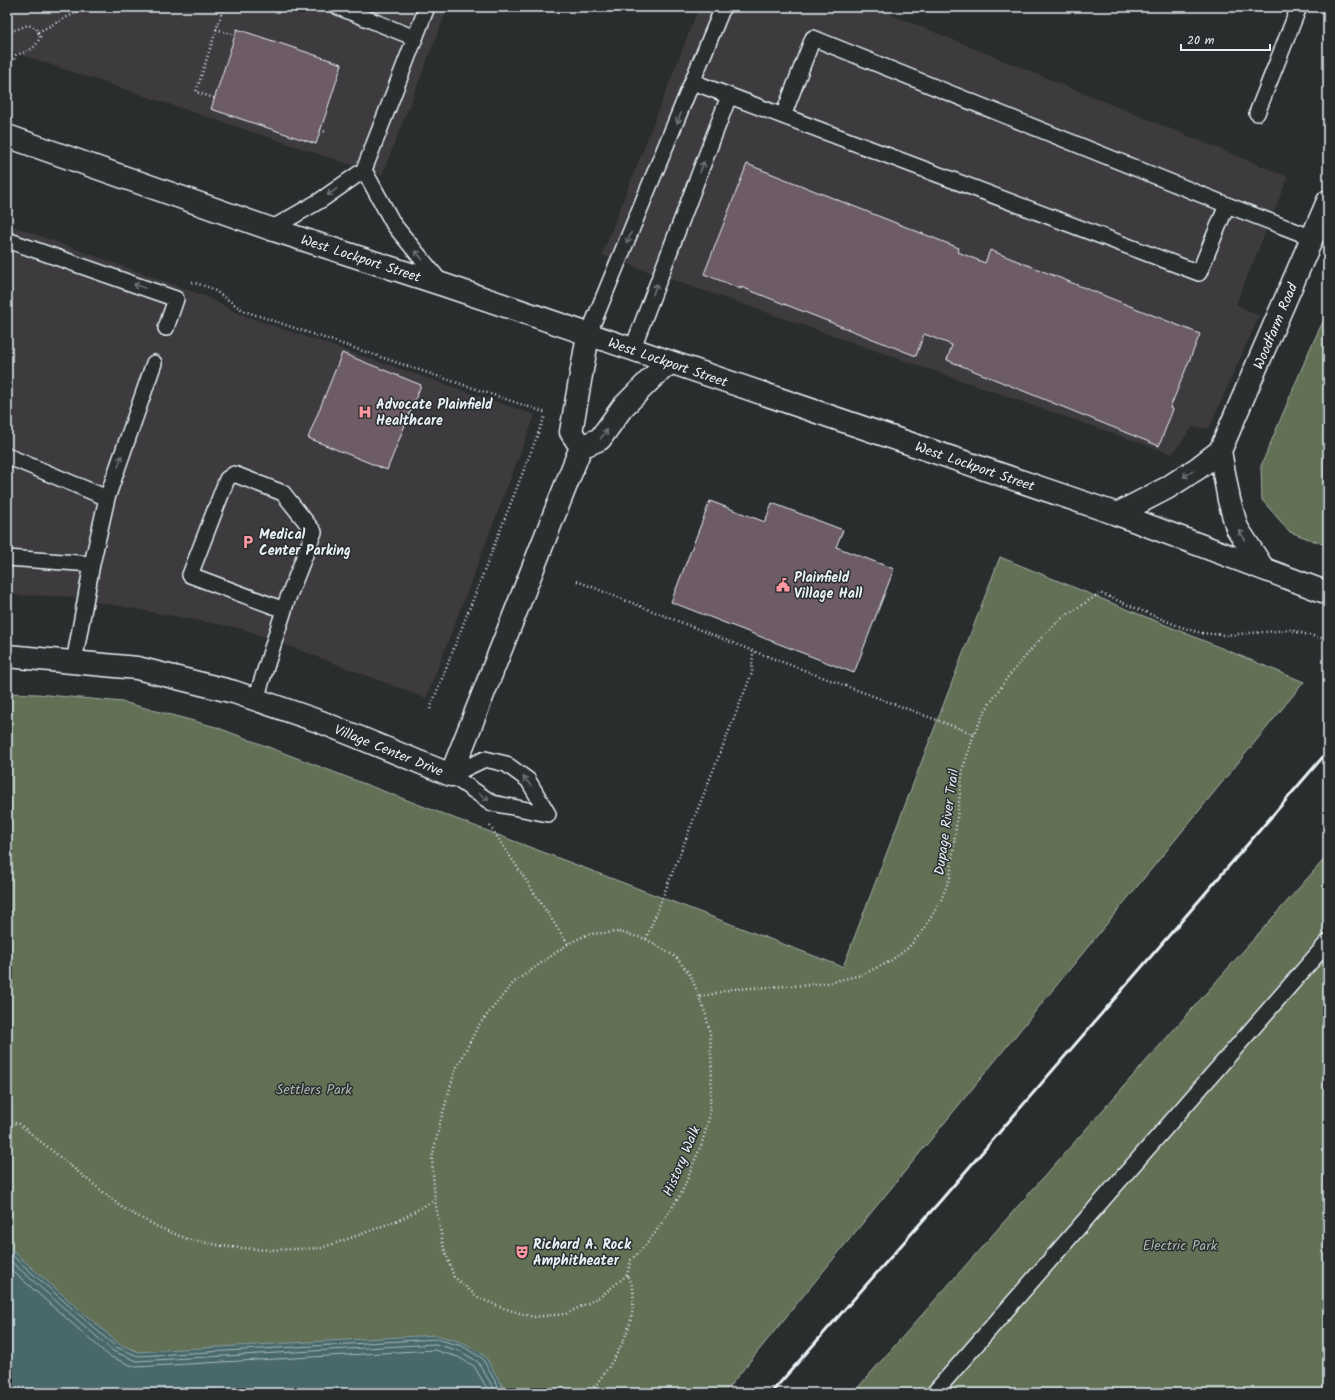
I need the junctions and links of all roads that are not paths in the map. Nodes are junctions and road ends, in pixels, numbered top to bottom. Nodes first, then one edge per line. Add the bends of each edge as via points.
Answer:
1 (340, 7) edge
2 (427, 7) edge
3 (723, 7) edge
4 (1299, 7) edge
5 (415, 38) junction
6 (694, 82) junction
7 (729, 96) junction
8 (1257, 113) dead end
9 (783, 116) junction
10 (7, 136) edge
11 (364, 170) junction
12 (1328, 201) edge
13 (1227, 204) junction
14 (271, 229) junction
15 (1313, 238) junction
16 (7, 240) edge
17 (444, 285) junction
18 (166, 328) dead end
19 (588, 335) junction
20 (632, 350) junction
21 (154, 363) dead end
22 (670, 363) junction
23 (581, 447) junction
24 (1220, 451) junction
25 (7, 456) edge
26 (107, 498) junction
27 (1116, 514) junction
28 (7, 558) edge
29 (92, 564) junction
30 (1262, 568) junction
31 (1328, 593) edge
32 (284, 610) junction
33 (7, 656) edge
34 (74, 662) junction
35 (256, 699) junction
36 (451, 775) junction
37 (1328, 942) edge
38 (934, 1393) edge

1 - 5 lane
2 - 5 lane
3 - 6 lane
4 - 8 lane
5 - 11 lane
6 - 7 lane
6 -> 19 lane
7 - 9 lane
20 -> 7 lane
9 - 13 lane via 1199,273
9 - 13 lane via 813,38
10 - 14 street, West Lockport Street
11 -> 14 lane via 321,200
17 -> 11 lane via 394,225
12 - 15 street, Woodfarm Road
13 - 15 lane
14 - 17 street, West Lockport Street
15 - 24 street, Woodfarm Road
18 -> 16 lane via 176,299
17 - 19 street, West Lockport Street
19 - 20 street, West Lockport Street
19 - 23 street via 571,432
20 - 22 street, West Lockport Street
26 -> 21 lane
23 -> 22 street via 600,439 622,408 656,373
22 - 27 street, West Lockport Street
23 - 36 street, Village Center Drive
24 -> 27 street via 1167,488
30 -> 24 street via 1237,528
25 - 26 lane
26 - 29 lane
27 - 30 street, West Lockport Street
28 - 29 lane
29 - 34 lane
30 - 31 street, West Lockport Street
32 - 32 lane via 314,532 283,493 234,474 226,479 190,575
32 - 35 lane
33 - 34 street, Village Center Drive
34 - 35 street, Village Center Drive via 137,668
35 - 36 street, Village Center Drive via 321,722
36 -> 36 lane via 492,803 548,814 528,780 506,764 485,759
37 - 38 lane

